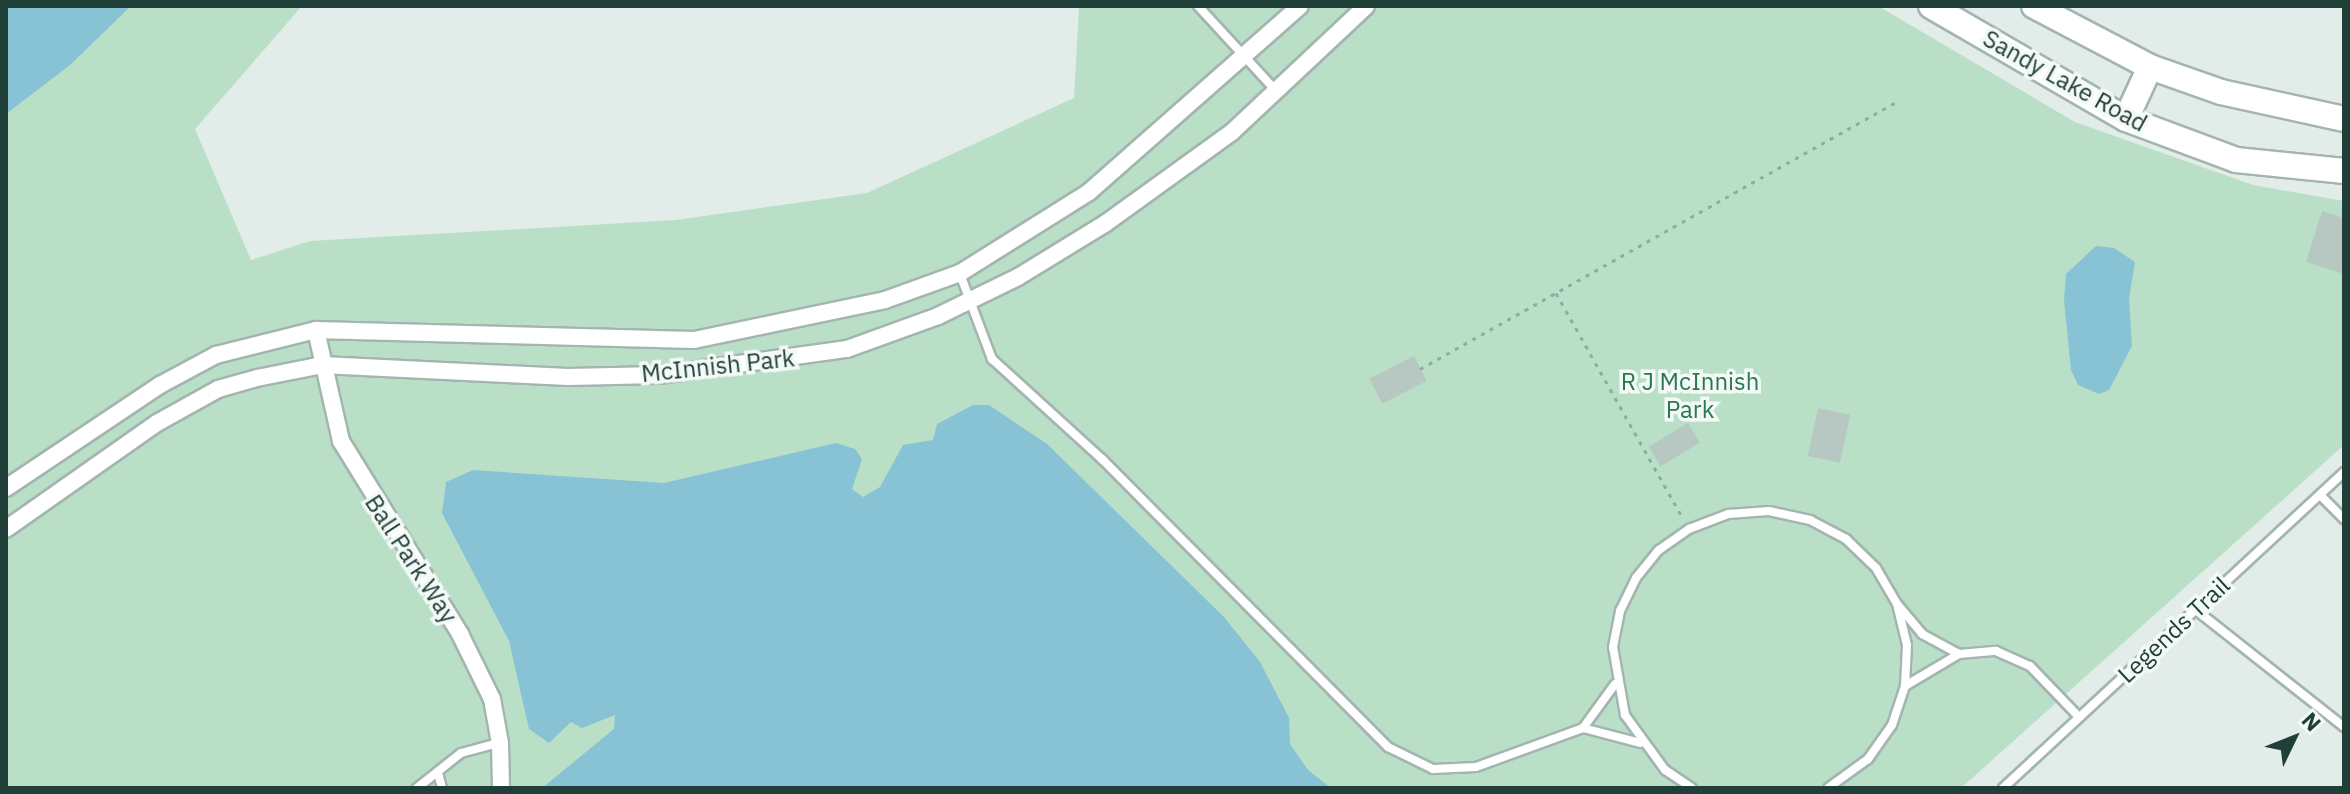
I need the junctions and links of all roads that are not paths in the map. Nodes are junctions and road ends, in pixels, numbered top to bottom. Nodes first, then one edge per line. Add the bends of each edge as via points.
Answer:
1 (1198, 6) edge
2 (1300, 6) edge
3 (1366, 6) edge
4 (1931, 6) edge
5 (2034, 6) edge
6 (1244, 53) junction
7 (2150, 67) junction
8 (1277, 92) junction
9 (2126, 119) junction
10 (2344, 119) edge
11 (2344, 171) edge
12 (960, 273) junction
13 (967, 301) junction
14 (316, 330) junction
15 (322, 365) junction
16 (2344, 472) edge
17 (6, 488) edge
18 (2320, 495) junction
19 (2344, 519) edge
20 (6, 529) edge
21 (1897, 604) junction
22 (2196, 610) junction
23 (1959, 654) junction
24 (1615, 684) junction
25 (1905, 686) junction
26 (2079, 717) junction
27 (2344, 727) edge
28 (1583, 728) junction
29 (500, 743) junction
30 (1641, 743) junction
31 (438, 773) junction
32 (417, 788) edge
33 (442, 788) edge
34 (501, 788) edge
35 (1692, 788) edge
36 (1828, 788) edge
37 (2003, 788) edge

1 - 6 lane
2 - 6 street, McInnish Park
3 - 8 street, McInnish Park
4 - 9 main road, Sandy Lake Road
5 - 7 main road
6 - 8 lane
6 - 12 street, McInnish Park via 1089,192
7 - 9 main road
7 - 10 main road via 2235,95
8 - 13 street, McInnish Park via 1232,132 1106,223
9 - 11 main road, Sandy Lake Road via 2236,160
12 - 13 lane
12 - 14 street, McInnish Park via 885,300 694,340
13 - 15 street, McInnish Park via 847,349 659,375 568,377
13 - 28 lane via 992,359 1102,459 1388,747 1433,769 1476,767
14 - 15 street, Ball Park Way
14 - 17 street, McInnish Park via 216,355 160,385
15 - 20 street, McInnish Park via 218,389 157,423
15 - 29 street, Ball Park Way via 341,441 460,634 492,699
16 - 18 lane, Legends Trail
18 - 19 lane
18 - 22 lane, Legends Trail
21 - 23 lane via 1922,634
21 - 24 lane via 1876,568 1846,539 1810,520 1769,511 1728,514 1689,529 1659,550 1636,578 1615,635
21 - 25 lane via 1907,645
22 - 26 lane, Legends Trail
22 - 27 lane
23 - 25 lane
23 - 26 lane via 1996,651 2030,666
24 - 28 lane
24 - 30 lane
25 - 36 lane via 1892,725 1868,759
26 - 37 lane, Legends Trail
28 - 30 lane
29 - 31 lane via 461,753
29 - 34 street, Ball Park Way
30 - 35 lane via 1665,770
31 - 32 lane
31 - 33 lane

